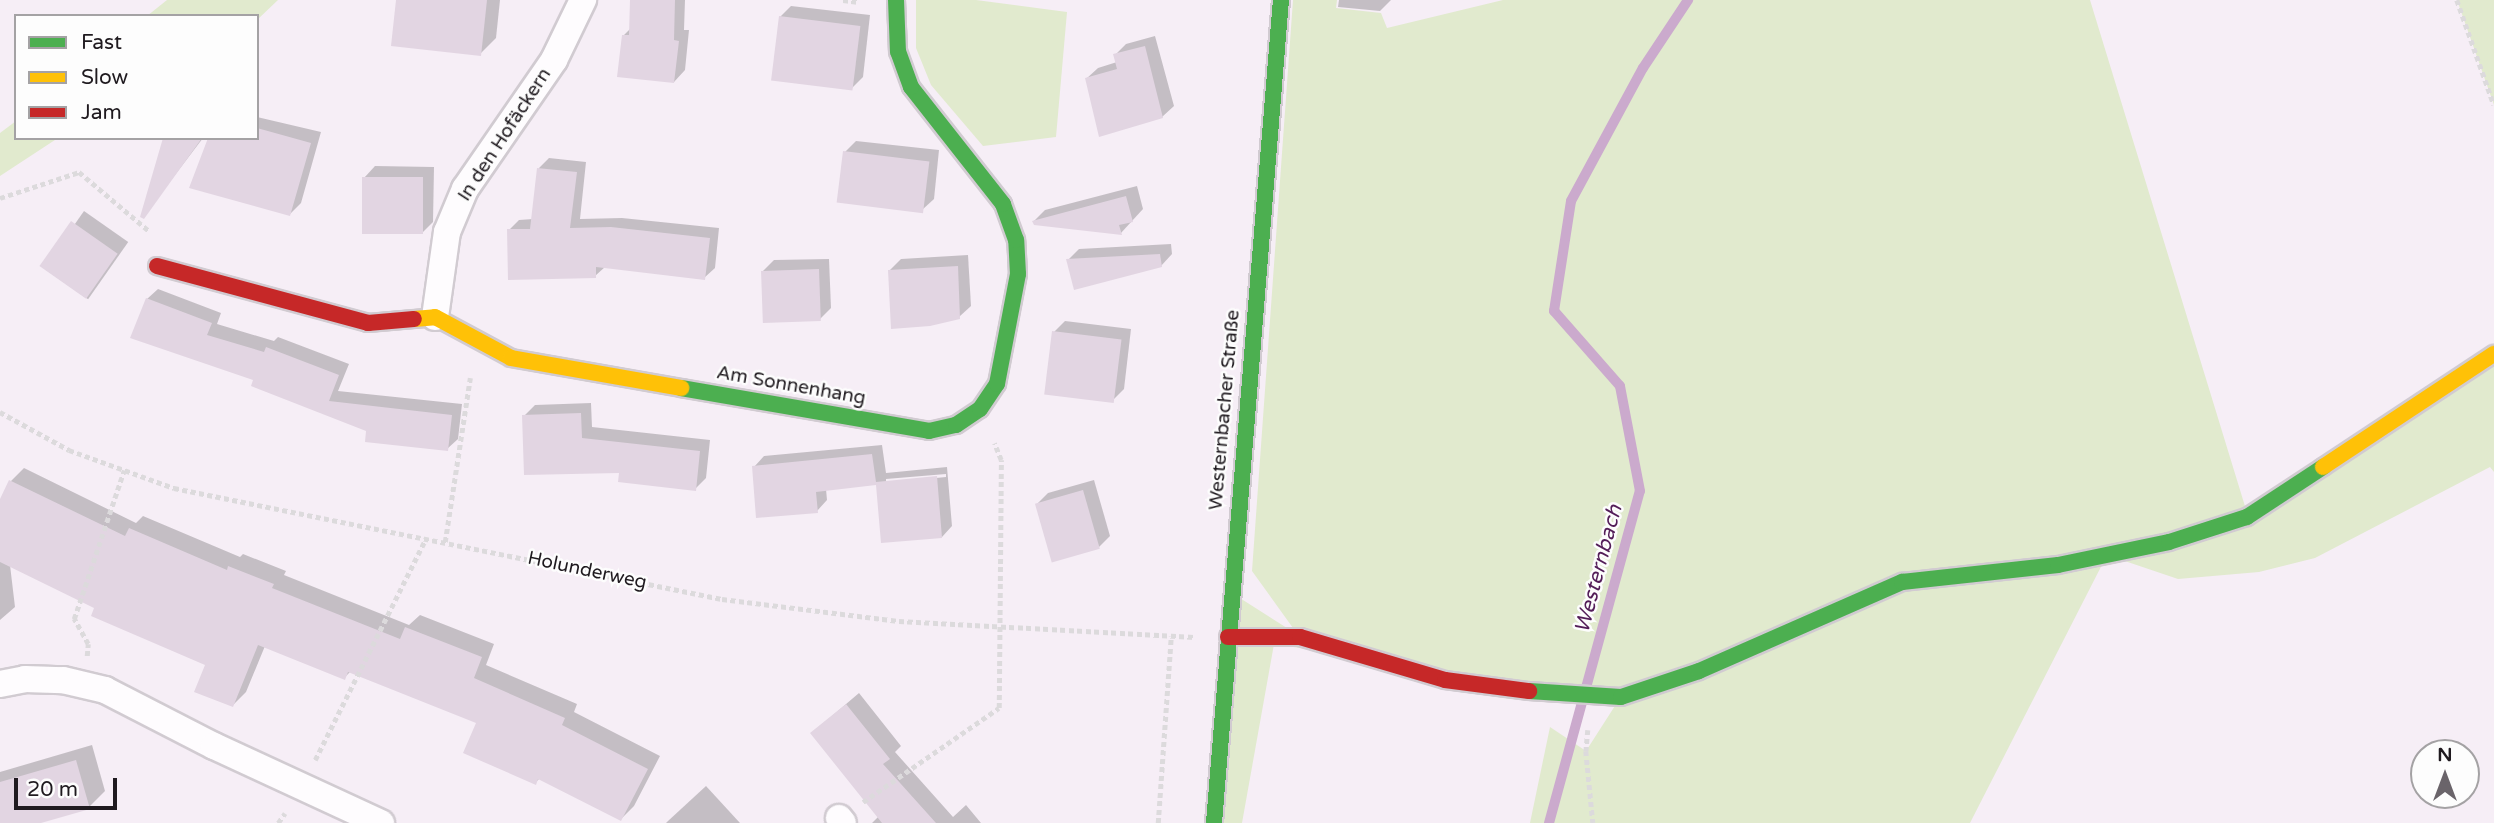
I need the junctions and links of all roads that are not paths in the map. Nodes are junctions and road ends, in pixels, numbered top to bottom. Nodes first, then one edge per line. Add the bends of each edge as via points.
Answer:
1 (583, 0) edge
2 (896, 0) edge
3 (1281, 0) edge
4 (157, 266) road end
5 (435, 317) junction
6 (2494, 354) edge
7 (1228, 638) junction
8 (0, 684) edge
9 (381, 823) edge
10 (1214, 823) edge

1 - 5 street, In den Hofäckern via 554,60 465,189 447,232
2 - 5 street, Am Sonnenhang via 898,52 912,87 1003,204 1016,240 1018,274 998,384 980,409 956,425 929,431 511,358
3 - 7 street, Westernbacher Straße
4 - 5 street via 368,323
6 - 7 street via 2247,517 2169,542 2058,565 1902,582 1699,671 1620,697 1552,694 1445,680 1300,637
7 - 10 street, Westernbacher Straße
8 - 9 street via 63,680 105,690

